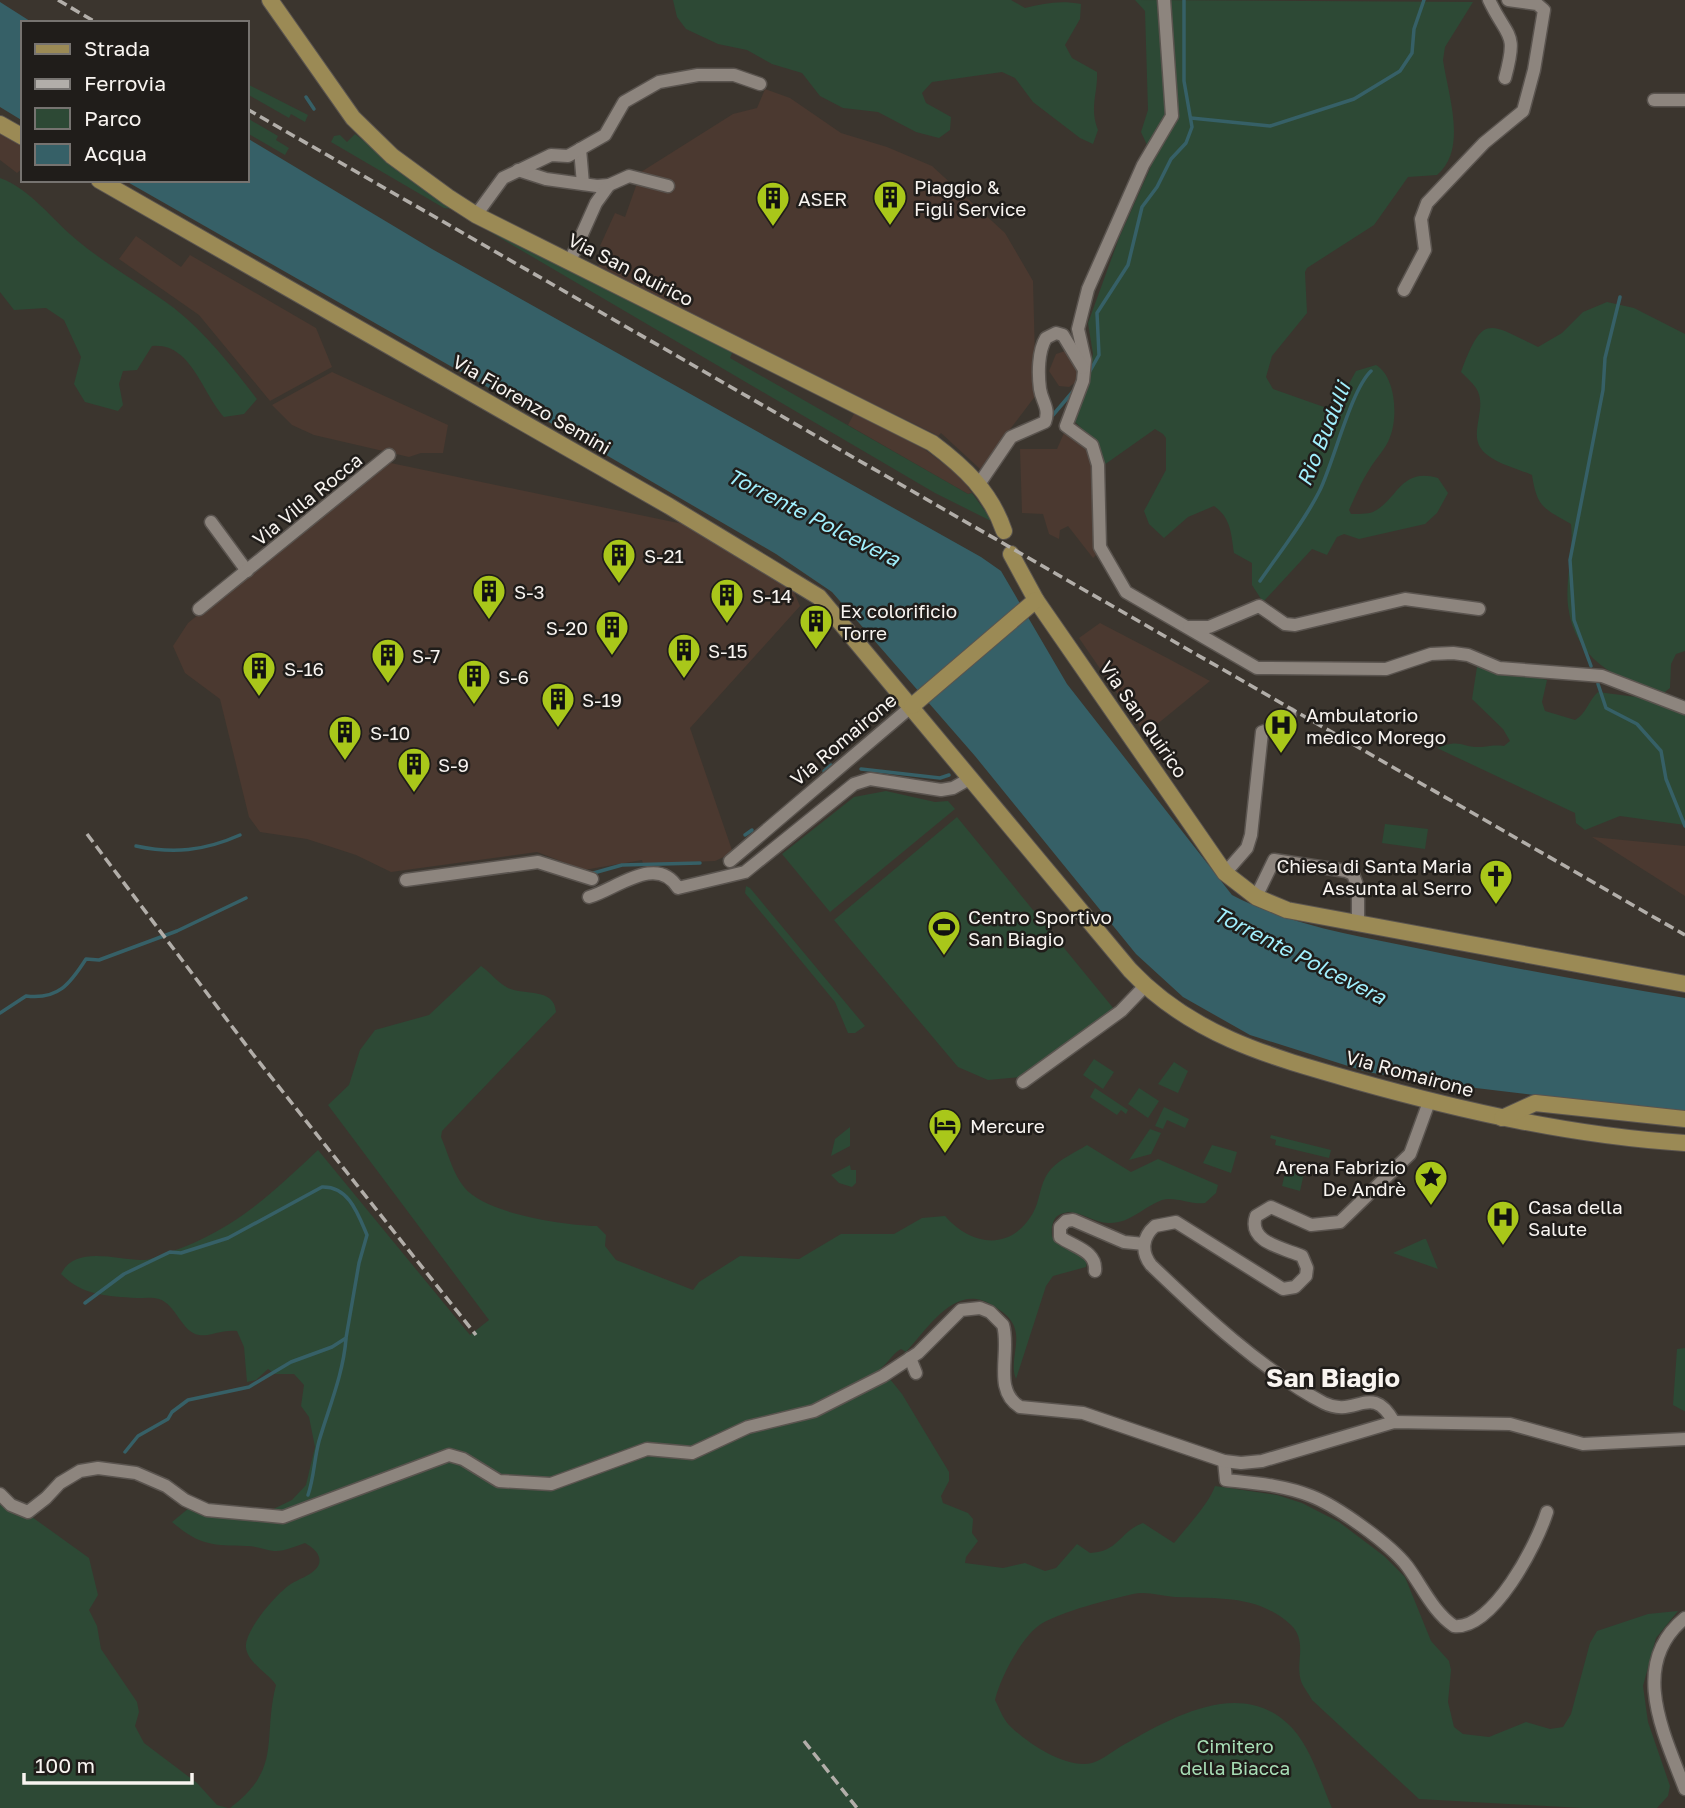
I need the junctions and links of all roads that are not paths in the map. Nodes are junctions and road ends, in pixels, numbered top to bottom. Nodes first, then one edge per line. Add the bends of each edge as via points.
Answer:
1 (271, 0) edge
2 (1164, 0) edge
3 (1489, 0) edge
4 (1508, 0) edge
5 (1505, 78) dead end
6 (760, 84) dead end
7 (1654, 100) dead end
8 (1685, 100) edge
9 (0, 124) edge
10 (21, 136) edge
11 (580, 149) junction
12 (518, 170) junction
13 (102, 182) edge
14 (583, 184) junction
15 (610, 185) junction
16 (668, 186) dead end
17 (476, 215) junction
18 (570, 261) junction
19 (1404, 290) dead end
20 (1083, 369) junction
21 (389, 455) dead end
22 (979, 484) junction
23 (211, 522) dead end
24 (1004, 531) dead end
25 (1011, 554) dead end
26 (247, 571) junction
27 (1030, 605) junction
28 (199, 609) dead end
29 (1479, 609) dead end
30 (1185, 627) junction
31 (918, 701) junction
32 (1685, 708) edge
33 (1290, 714) dead end
34 (971, 778) junction
35 (730, 861) dead end
36 (1225, 873) junction
37 (592, 879) dead end
38 (406, 880) dead end
39 (589, 897) dead end
40 (1256, 897) junction
41 (1358, 923) junction
42 (1685, 984) edge
43 (1145, 986) junction
44 (1023, 1082) dead end
45 (1429, 1102) junction
46 (1502, 1118) junction
47 (1685, 1119) edge
48 (1685, 1143) edge
49 (1144, 1244) junction
50 (1095, 1271) dead end
51 (910, 1358) junction
52 (916, 1373) dead end
53 (1394, 1422) junction
54 (1685, 1439) edge
55 (1224, 1461) junction
56 (0, 1494) edge
57 (1547, 1512) dead end
58 (1685, 1618) edge
59 (1685, 1789) edge

1 - 17 main road, Via San Quirico via 342,106 365,131 405,166
2 - 20 street via 1172,116 1143,164 1087,289 1078,329
3 - 5 street via 1512,40
4 - 19 street via 1537,4 1544,10 1523,111 1484,143 1427,204 1421,219 1425,250
6 - 11 street via 734,75 659,82 624,102 605,135
7 - 8 street
9 - 10 main road
11 - 12 street via 568,156 551,155
11 - 14 street
12 - 14 street
12 - 17 street via 503,178
13 - 31 main road, Via Fiorenzo Semini via 806,588
14 - 15 street
15 - 16 street via 629,177
15 - 18 street via 596,203
17 - 18 main road, Via San Quirico
18 - 22 main road, Via San Quirico via 916,434
20 - 22 street via 1063,335 1045,338 1040,392 1047,407 1045,422 1011,437
20 - 30 street via 1066,426 1092,445 1098,464 1100,547 1126,593
21 - 26 street, Via Villa Rocca
22 - 24 main road, Via San Quirico
23 - 26 street, Via Villa Rocca
25 - 27 main road, Via San Quirico
26 - 28 street, Via Villa Rocca
27 - 31 main road
27 - 36 main road, Via San Quirico
29 - 30 street via 1405,599 1295,625 1284,624 1259,606 1209,628
30 - 32 street via 1258,668 1386,669 1431,654 1453,653 1499,668 1602,676
31 - 34 main road, Via Romairone
31 - 35 street, Via Romairone
33 - 36 street via 1279,726 1262,732 1251,835 1247,848
34 - 39 street, Via Romairone via 941,790 870,779 854,784 745,872 678,888 660,874 631,877
34 - 43 main road, Via Romairone
36 - 40 main road, Via San Quirico
37 - 38 street via 538,862
40 - 41 main road, Via San Quirico via 1287,910
40 - 41 street via 1273,860 1350,872 1357,882
41 - 42 main road, Via San Quirico
43 - 44 street via 1121,1011
43 - 45 main road, Via Romairone via 1212,1033 1252,1050
45 - 46 main road, Via Romairone
45 - 49 street via 1410,1154 1340,1223 1311,1225 1271,1207 1256,1216 1258,1236 1302,1256 1306,1276 1296,1287 1283,1289 1176,1222 1155,1226
46 - 47 main road via 1535,1102
46 - 48 main road, Via Romairone
49 - 50 street via 1124,1242 1066,1221 1060,1227 1060,1237 1087,1251 1095,1261
49 - 53 street via 1151,1265 1252,1354 1326,1404 1342,1407 1378,1402
51 - 52 street
51 - 55 street via 961,1310 990,1311 1003,1325 1005,1388 1012,1402 1020,1407 1083,1413
51 - 56 street via 814,1411 748,1427 692,1453 648,1449 626,1455 551,1484 499,1481 449,1455 283,1517 207,1510 136,1473 98,1468 80,1471 60,1483 28,1512
53 - 54 street via 1510,1424 1583,1444
53 - 55 street via 1262,1461
55 - 57 street via 1226,1480 1276,1485 1312,1496 1372,1534 1407,1566 1428,1599 1454,1626 1470,1622 1511,1586 1541,1533
58 - 59 street via 1661,1647 1653,1689

